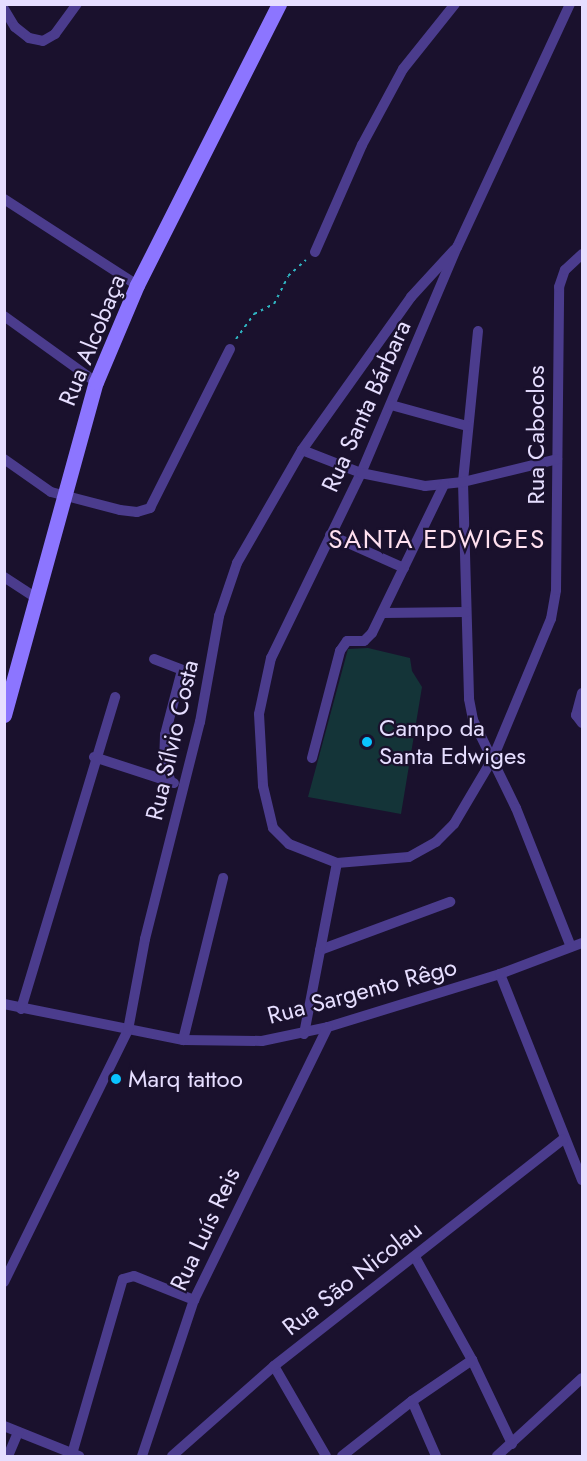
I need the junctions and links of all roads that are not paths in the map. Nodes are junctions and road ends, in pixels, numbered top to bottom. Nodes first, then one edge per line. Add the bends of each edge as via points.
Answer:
1 (77, 4) edge
2 (279, 4) edge
3 (455, 4) edge
4 (570, 4) edge
5 (4, 9) edge
6 (4, 199) edge
7 (457, 248) junction
8 (315, 252) road end
9 (582, 254) edge
10 (137, 285) junction
11 (4, 316) edge
12 (478, 331) dead end
13 (230, 349) road end
14 (96, 382) junction
15 (392, 405) junction
16 (467, 426) junction
17 (302, 450) junction
18 (4, 459) edge
19 (557, 459) junction
20 (361, 473) junction
21 (463, 482) junction
22 (444, 485) junction
23 (64, 495) junction
24 (330, 535) junction
25 (404, 568) junction
26 (4, 577) edge
27 (36, 598) junction
28 (466, 612) junction
29 (382, 613) junction
30 (154, 659) dead end
31 (10, 672) edge
32 (582, 693) edge
33 (115, 697) dead end
34 (4, 715) edge
35 (582, 723) edge
36 (94, 757) junction
37 (312, 758) dead end
38 (494, 758) junction
39 (171, 782) junction
40 (184, 786) junction
41 (337, 863) junction
42 (223, 878) dead end
43 (450, 902) dead end
44 (577, 945) edge
45 (320, 950) junction
46 (500, 974) junction
47 (4, 1004) edge
48 (21, 1009) junction
49 (328, 1027) junction
50 (128, 1030) junction
51 (304, 1034) junction
52 (183, 1040) junction
53 (563, 1139) junction
54 (582, 1180) edge
55 (415, 1257) junction
56 (4, 1281) edge
57 (194, 1300) junction
58 (472, 1360) junction
59 (274, 1366) junction
60 (582, 1378) edge
61 (412, 1401) junction
62 (4, 1426) edge
63 (18, 1432) junction
64 (512, 1444) junction
65 (76, 1455) edge
66 (8, 1456) edge
67 (142, 1456) edge
68 (172, 1456) edge
69 (326, 1456) edge
70 (345, 1456) edge
71 (436, 1456) edge
72 (497, 1456) edge

1 - 5 street via 55,34 44,41 29,38 15,27
2 - 10 main road, Rua Alcobaça
3 - 8 street via 403,69 362,145
4 - 7 street, Rua Santa Bárbara
6 - 10 street
7 - 15 street, Rua Santa Bárbara
7 - 17 street, Rua Sílvio Costa via 411,297
9 - 19 street, Rua Caboclos via 565,270 560,287
10 - 14 main road, Rua Alcobaça
11 - 14 street
12 - 16 street
13 - 23 street via 150,508 137,512 120,510
14 - 23 main road, Rua Alcobaça
15 - 16 street
15 - 20 street, Rua Santa Bárbara
16 - 21 street
17 - 20 street
17 - 40 street, Rua Sílvio Costa via 237,563 227,589
18 - 23 street via 51,492
19 - 21 street
19 - 38 street, Rua Caboclos via 556,590 551,619
20 - 22 street via 408,484
20 - 24 street, Rua Santa Bárbara
21 - 22 street
21 - 28 street
22 - 25 street
23 - 27 main road, Rua Alcobaça
24 - 25 street
24 - 41 street, Rua Santa Bárbara via 271,658 259,714 263,786 273,828 289,844
25 - 29 street
26 - 27 street
27 - 31 main road, Rua Alcobaça
28 - 29 street
28 - 38 street via 469,699 477,729
29 - 37 street via 369,638 347,641 340,651
30 - 39 street via 182,669 165,735 164,762
31 - 34 main road, Rua Alcobaça
32 - 35 street via 577,706 578,721
33 - 36 street
36 - 39 street
36 - 48 street
38 - 41 street, Rua Santa Bárbara via 454,824 436,842 409,857
38 - 44 street
39 - 40 street
40 - 50 street, Rua Sílvio Costa via 145,939
41 - 45 street
42 - 52 street
43 - 45 street
44 - 46 street, Rua Sargento Rêgo
45 - 51 street
46 - 49 street, Rua Sargento Rêgo
46 - 53 street
47 - 48 street, Rua Sargento Rêgo
48 - 50 street, Rua Sargento Rêgo
49 - 51 street, Rua Sargento Rêgo
49 - 57 street, Rua Luís Reis
50 - 52 street, Rua Sargento Rêgo
50 - 56 street, Rua Sílvio Costa
51 - 52 street, Rua Sargento Rêgo via 226,1043
53 - 54 street
53 - 55 street, Rua São Nicolau
55 - 58 street
55 - 59 street, Rua São Nicolau
57 - 65 street via 134,1276 123,1279
57 - 67 street, Rua Luís Reis
58 - 61 street
58 - 64 street
59 - 68 street, Rua São Nicolau
59 - 69 street
60 - 64 street
61 - 70 street
61 - 71 street
62 - 63 street
63 - 65 street
63 - 66 street
64 - 72 street

